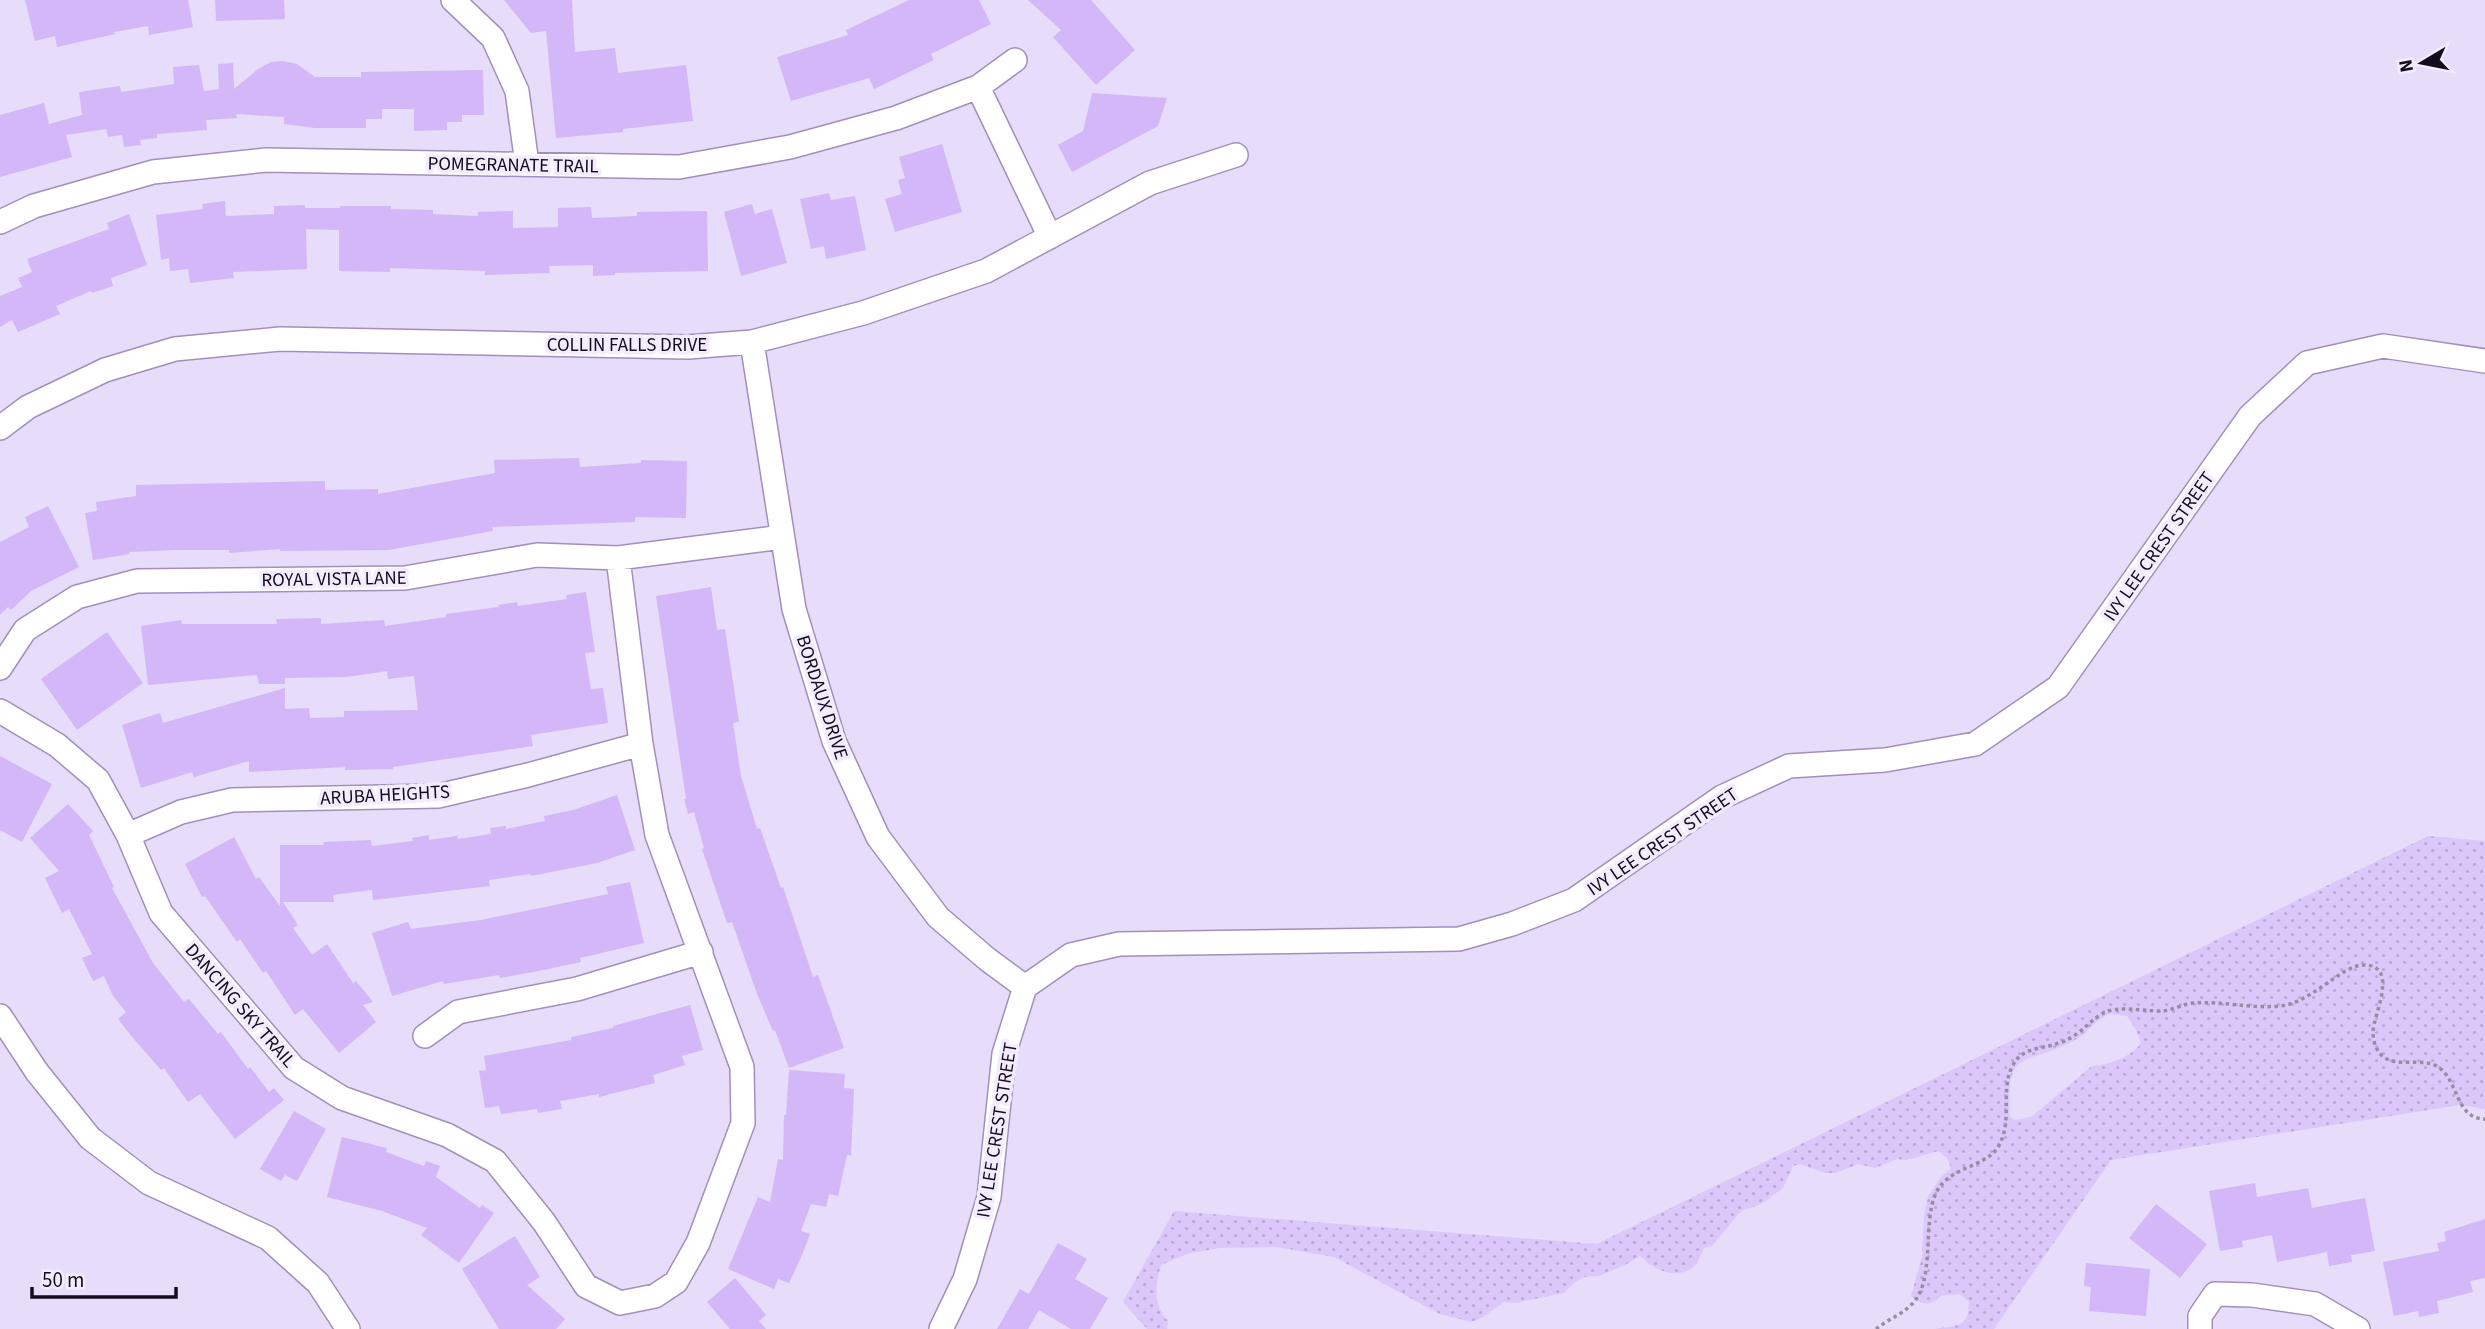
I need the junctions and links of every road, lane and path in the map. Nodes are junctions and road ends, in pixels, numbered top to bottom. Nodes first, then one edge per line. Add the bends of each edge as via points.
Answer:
1 (453, 0) edge
2 (1015, 60) dead end
3 (978, 87) junction
4 (1236, 155) dead end
5 (527, 164) junction
6 (0, 222) edge
7 (1050, 237) junction
8 (752, 342) junction
9 (2485, 361) edge
10 (0, 428) edge
11 (782, 537) junction
12 (618, 558) junction
13 (0, 668) edge
14 (0, 710) edge
15 (641, 744) junction
16 (128, 835) junction
17 (701, 952) junction
18 (1026, 987) junction
19 (0, 1016) edge
20 (425, 1036) dead end
21 (2485, 1119) edge
22 (348, 1329) edge
23 (941, 1329) edge
24 (1876, 1329) edge
25 (2200, 1329) edge
26 (2358, 1329) edge

1 - 5 street via 492,37 517,91
2 - 3 street, POMEGRANATE TRAIL
3 - 5 street, POMEGRANATE TRAIL via 896,118 803,144 679,167
3 - 7 street
4 - 7 street, COLLIN FALLS DRIVE via 1150,183
5 - 6 street, POMEGRANATE TRAIL via 266,160 153,172 34,206
7 - 8 street, COLLIN FALLS DRIVE via 986,271 863,313
8 - 10 street, COLLIN FALLS DRIVE via 688,347 280,339 175,349 105,370 28,407
8 - 11 street, BORDAUX DRIVE
9 - 18 street, IVY LEE CREST STREET via 2383,346 2306,363 2250,416 2058,687 1975,744 1885,760 1789,766 1722,797 1574,900 1459,939 1119,944 1071,955
11 - 12 street, ROYAL VISTA LANE
11 - 18 street, BORDAUX DRIVE via 794,609 834,741 878,836 938,917
12 - 13 street, ROYAL VISTA LANE via 537,555 405,578 137,581 76,597 25,630
12 - 15 street
14 - 16 street, DANCING SKY TRAIL via 57,745 98,780
15 - 16 street, ARUBA HEIGHTS via 438,796 232,800 181,812
15 - 17 street via 657,835
16 - 17 street, DANCING SKY TRAIL via 161,913 293,1068 342,1098 447,1135 495,1161 544,1222 586,1286 620,1303 655,1296 676,1282 698,1243 743,1123 741,1067
17 - 20 street via 577,989 458,1012
18 - 23 street, IVY LEE CREST STREET via 1004,1054 989,1197 965,1279
19 - 22 street via 90,1138 149,1184 268,1238 318,1283
21 - 24 path via 2464,1110 2449,1078 2437,1066 2396,1062 2377,1050 2373,1034 2383,978 2365,964 2351,968 2298,1003 2197,1002 2163,1012 2109,1010 2077,1036 2022,1054 2013,1063 2007,1081 2004,1136 1996,1150 1949,1176 1937,1191 1918,1297
25 - 26 street via 2200,1316 2215,1294 2315,1304

